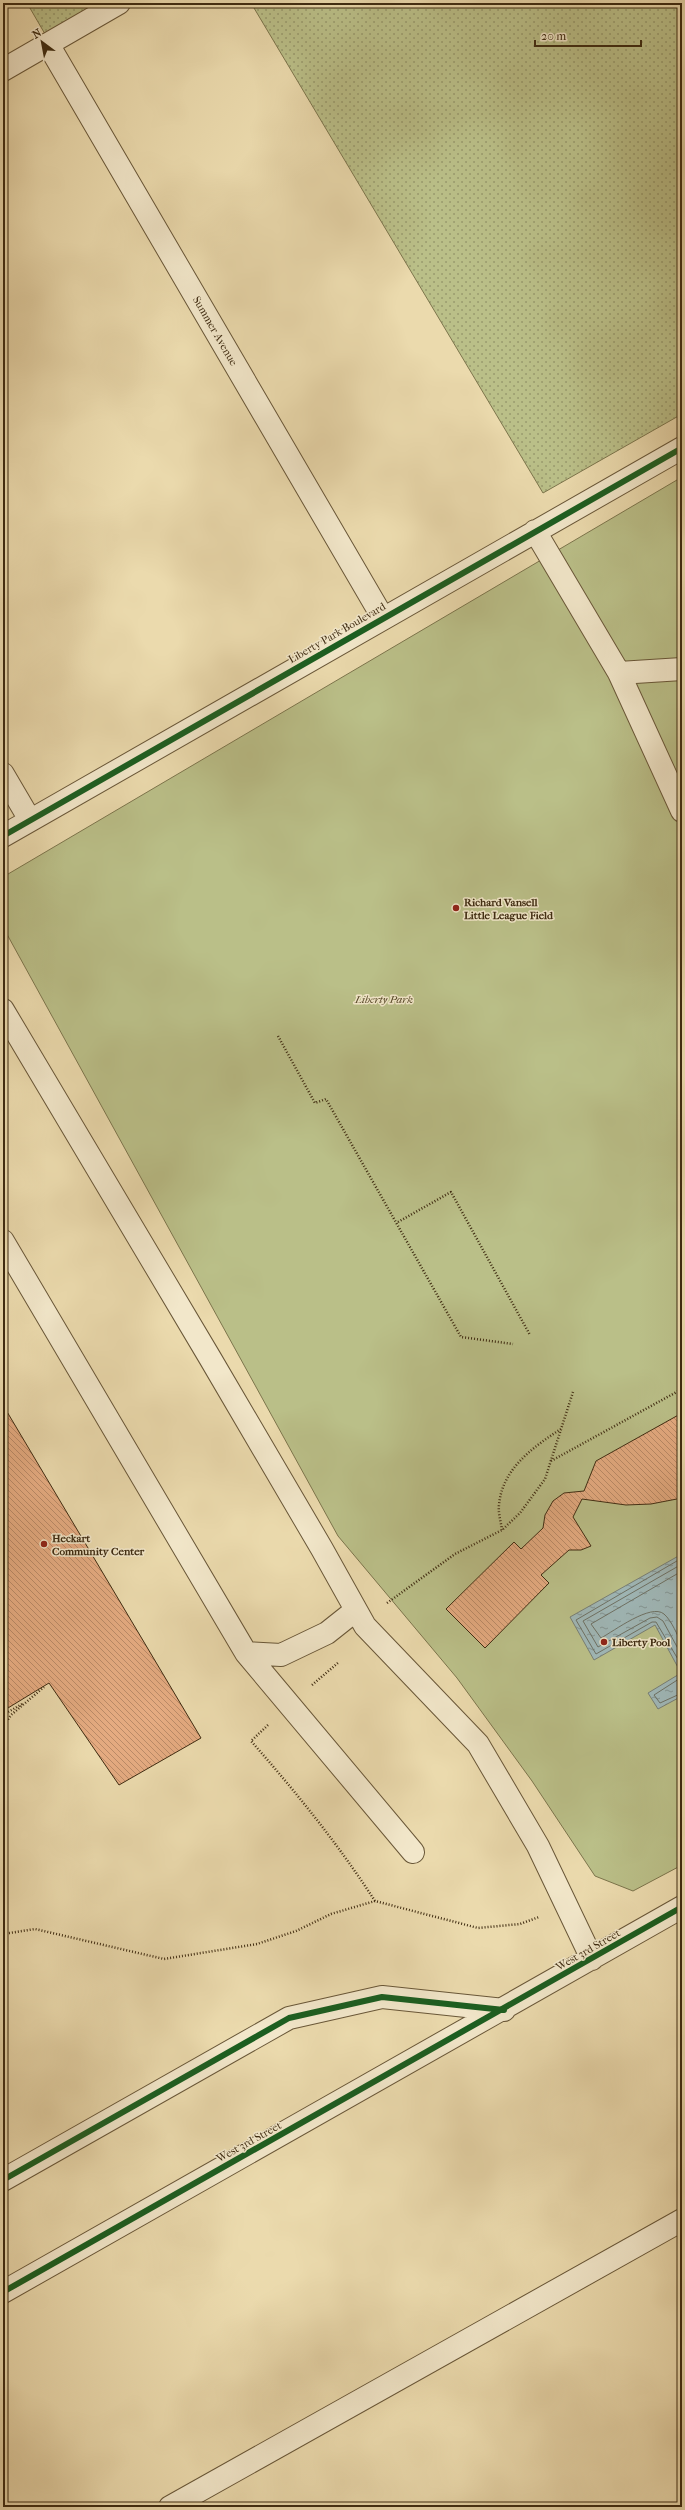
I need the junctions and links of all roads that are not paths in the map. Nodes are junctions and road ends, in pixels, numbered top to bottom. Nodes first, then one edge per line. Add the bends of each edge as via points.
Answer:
1 (119, 3) edge
2 (48, 44) junction
3 (3, 70) edge
4 (682, 448) edge
5 (535, 531) junction
6 (383, 618) junction
7 (682, 669) edge
8 (619, 673) junction
9 (3, 774) edge
10 (682, 811) edge
11 (30, 820) junction
12 (3, 836) edge
13 (3, 1010) edge
14 (3, 1241) edge
15 (356, 1610) junction
16 (246, 1653) junction
17 (413, 1852) dead end
18 (682, 1907) edge
19 (592, 1959) junction
20 (504, 2010) junction
21 (3, 2180) edge
22 (682, 2220) edge
23 (3, 2292) edge
24 (170, 2507) edge

1 - 2 street
2 - 3 street
2 - 6 street, Summer Avenue
4 - 5 street, Liberty Park Boulevard
5 - 6 street, Liberty Park Boulevard
5 - 8 street
6 - 11 street, Liberty Park Boulevard
7 - 8 street
8 - 10 street
9 - 11 street
11 - 12 street, Liberty Park Boulevard
13 - 15 street
14 - 16 street
15 - 16 street via 327,1633 281,1655
15 - 19 street via 368,1630 478,1744 538,1846
16 - 17 street
18 - 19 street, West 3rd Street
19 - 20 street, West 3rd Street
20 - 21 street via 382,1997 289,2018
20 - 23 street, West 3rd Street
22 - 24 street

